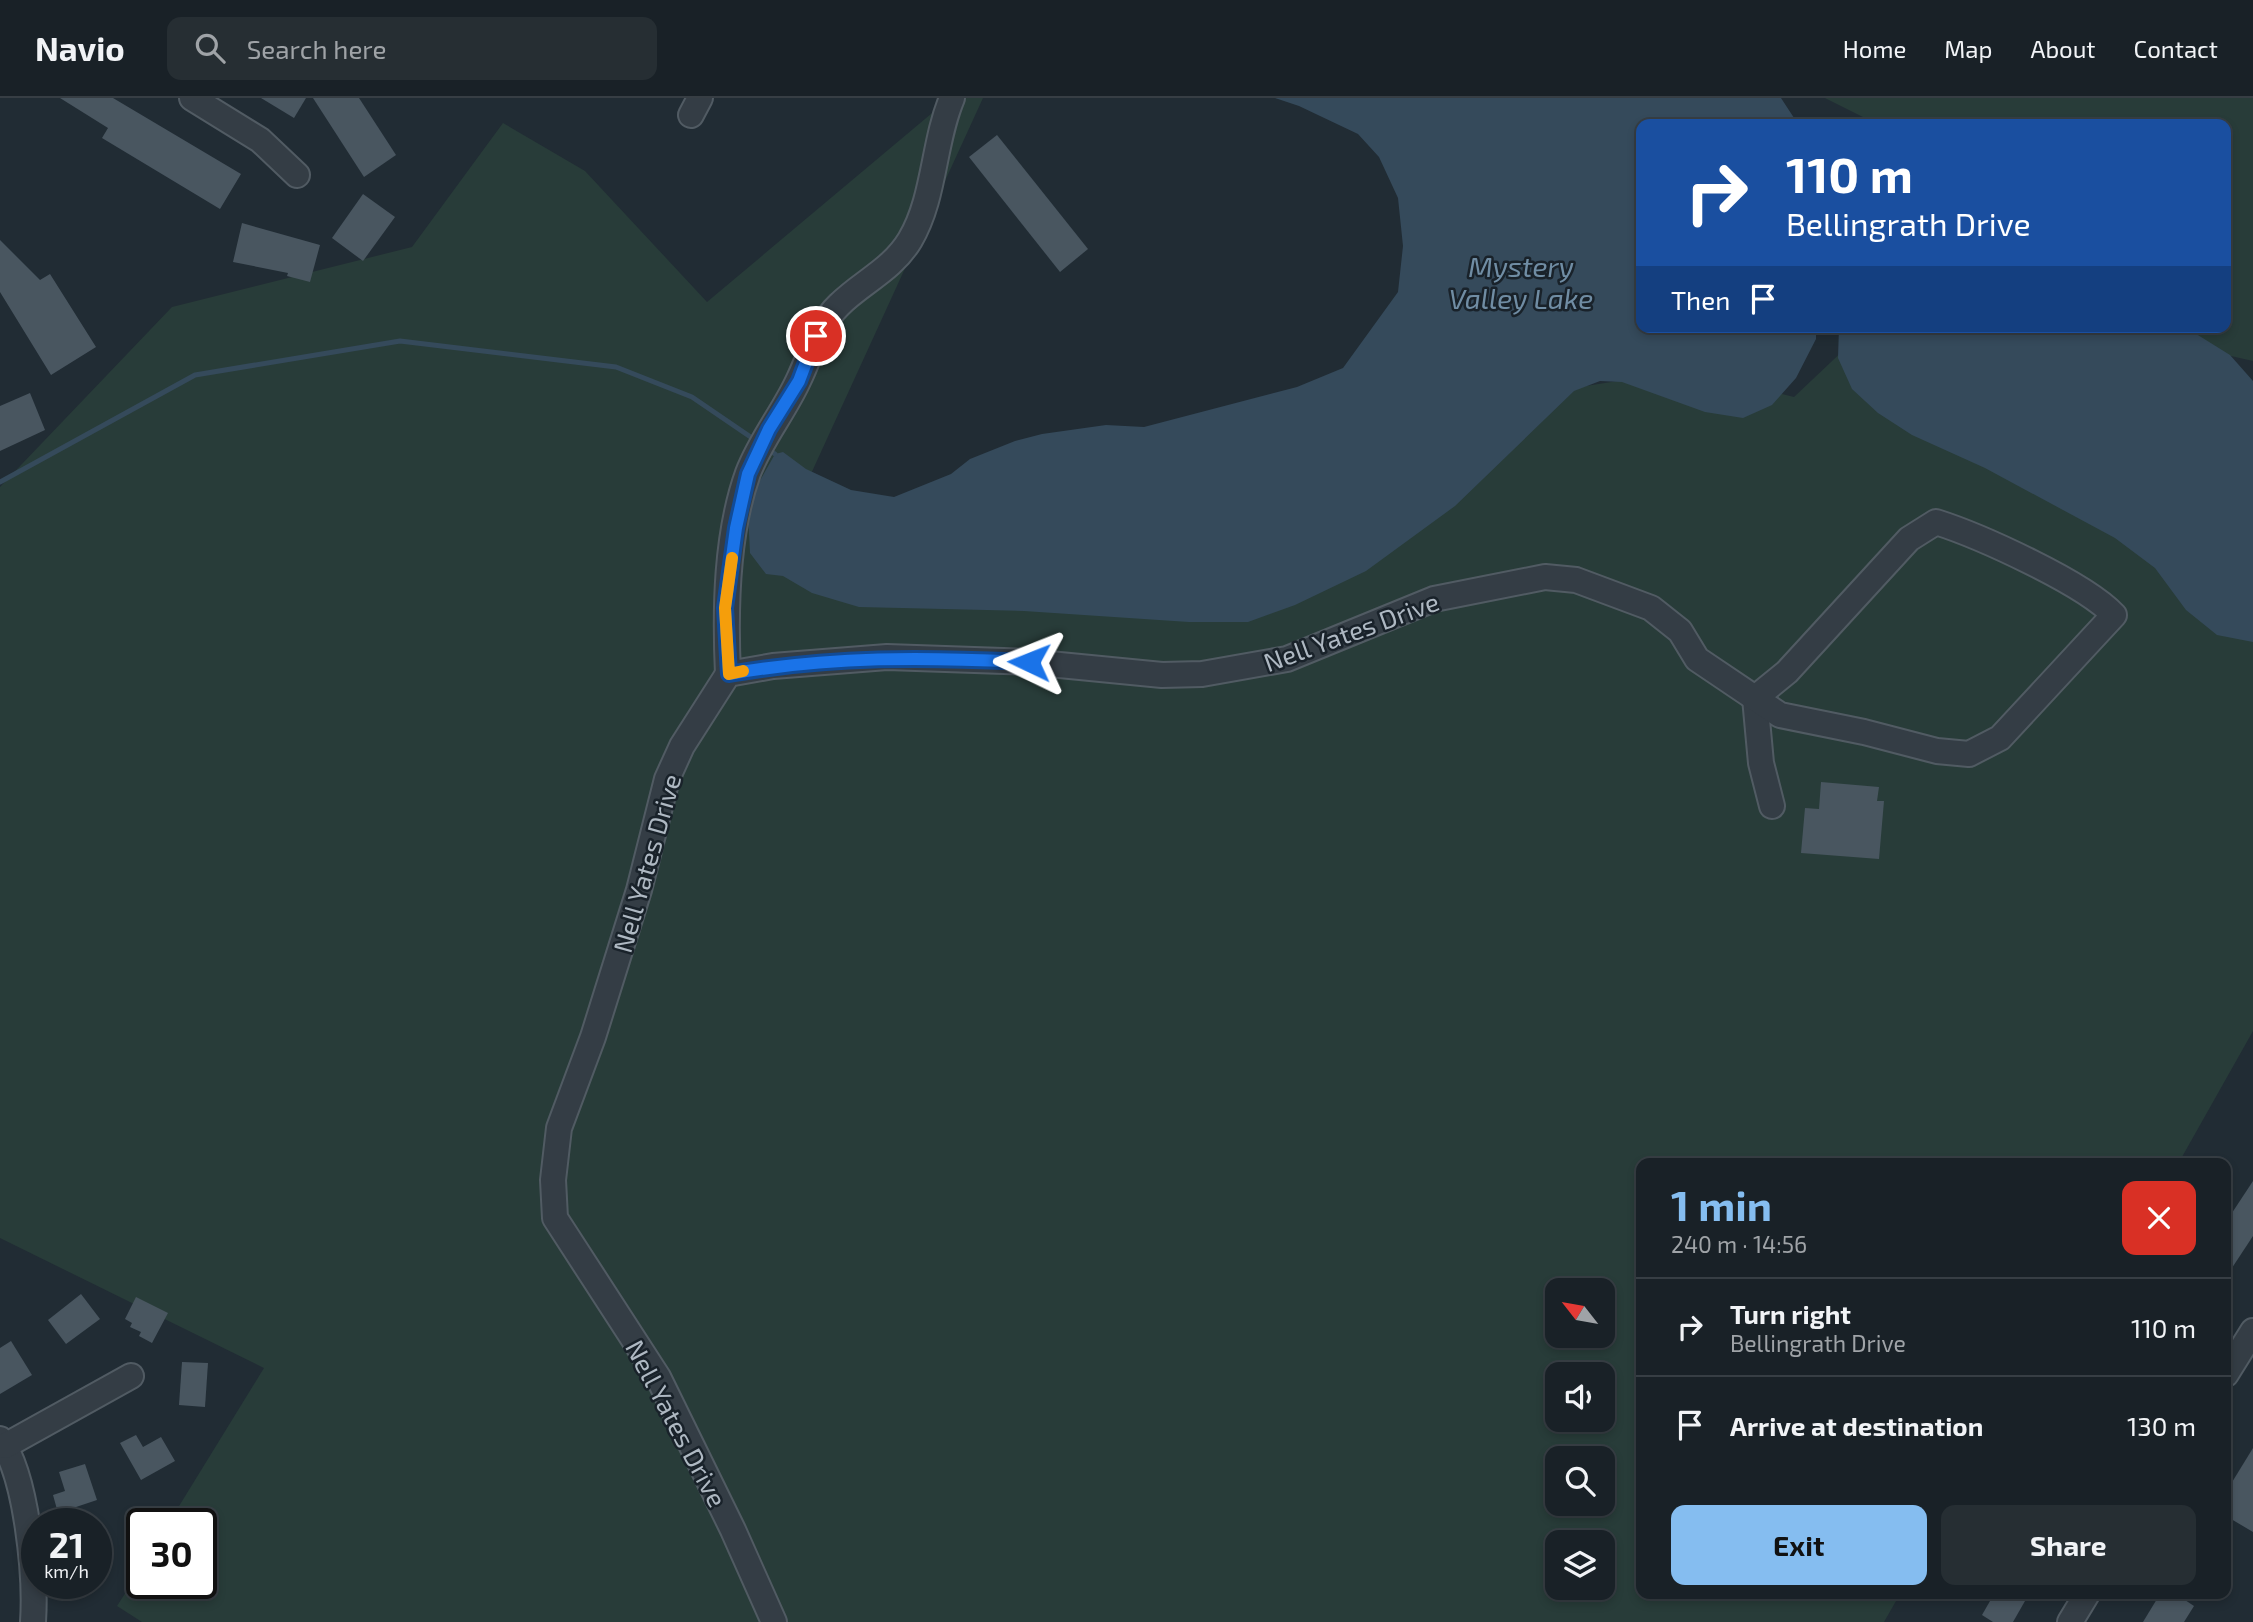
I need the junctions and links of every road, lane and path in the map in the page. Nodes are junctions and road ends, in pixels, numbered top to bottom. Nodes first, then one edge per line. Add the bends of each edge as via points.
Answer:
1 (192, 98) edge
2 (952, 98) edge
3 (297, 175) dead end
4 (729, 674) junction
5 (1755, 698) junction
6 (1772, 806) dead end
7 (2253, 1331) edge
8 (2231, 1366) edge
9 (131, 1376) dead end
10 (2, 1442) edge
11 (2084, 1599) edge
12 (33, 1622) edge
13 (774, 1622) edge
14 (2070, 1622) edge

1 - 3 street via 260,140
2 - 4 street via 921,217 909,242 879,276 839,305 816,336 799,381 748,474 725,608
4 - 5 street, Nell Yates Drive via 887,657 1202,674 1287,659 1434,599 1545,577 1576,580 1651,608 1680,631 1698,659
4 - 13 street, Nell Yates Drive via 682,746 667,779 639,890 559,1128 553,1180 555,1217 658,1377
5 - 5 street, Nell Yates Drive via 1780,715 1937,751 1969,754 2000,738 2114,615 2104,603 2046,571 1936,522 1909,539 1838,620
5 - 6 street via 1761,763
7 - 8 street
9 - 10 street
10 - 12 street via 22,1500 35,1585
11 - 14 street

